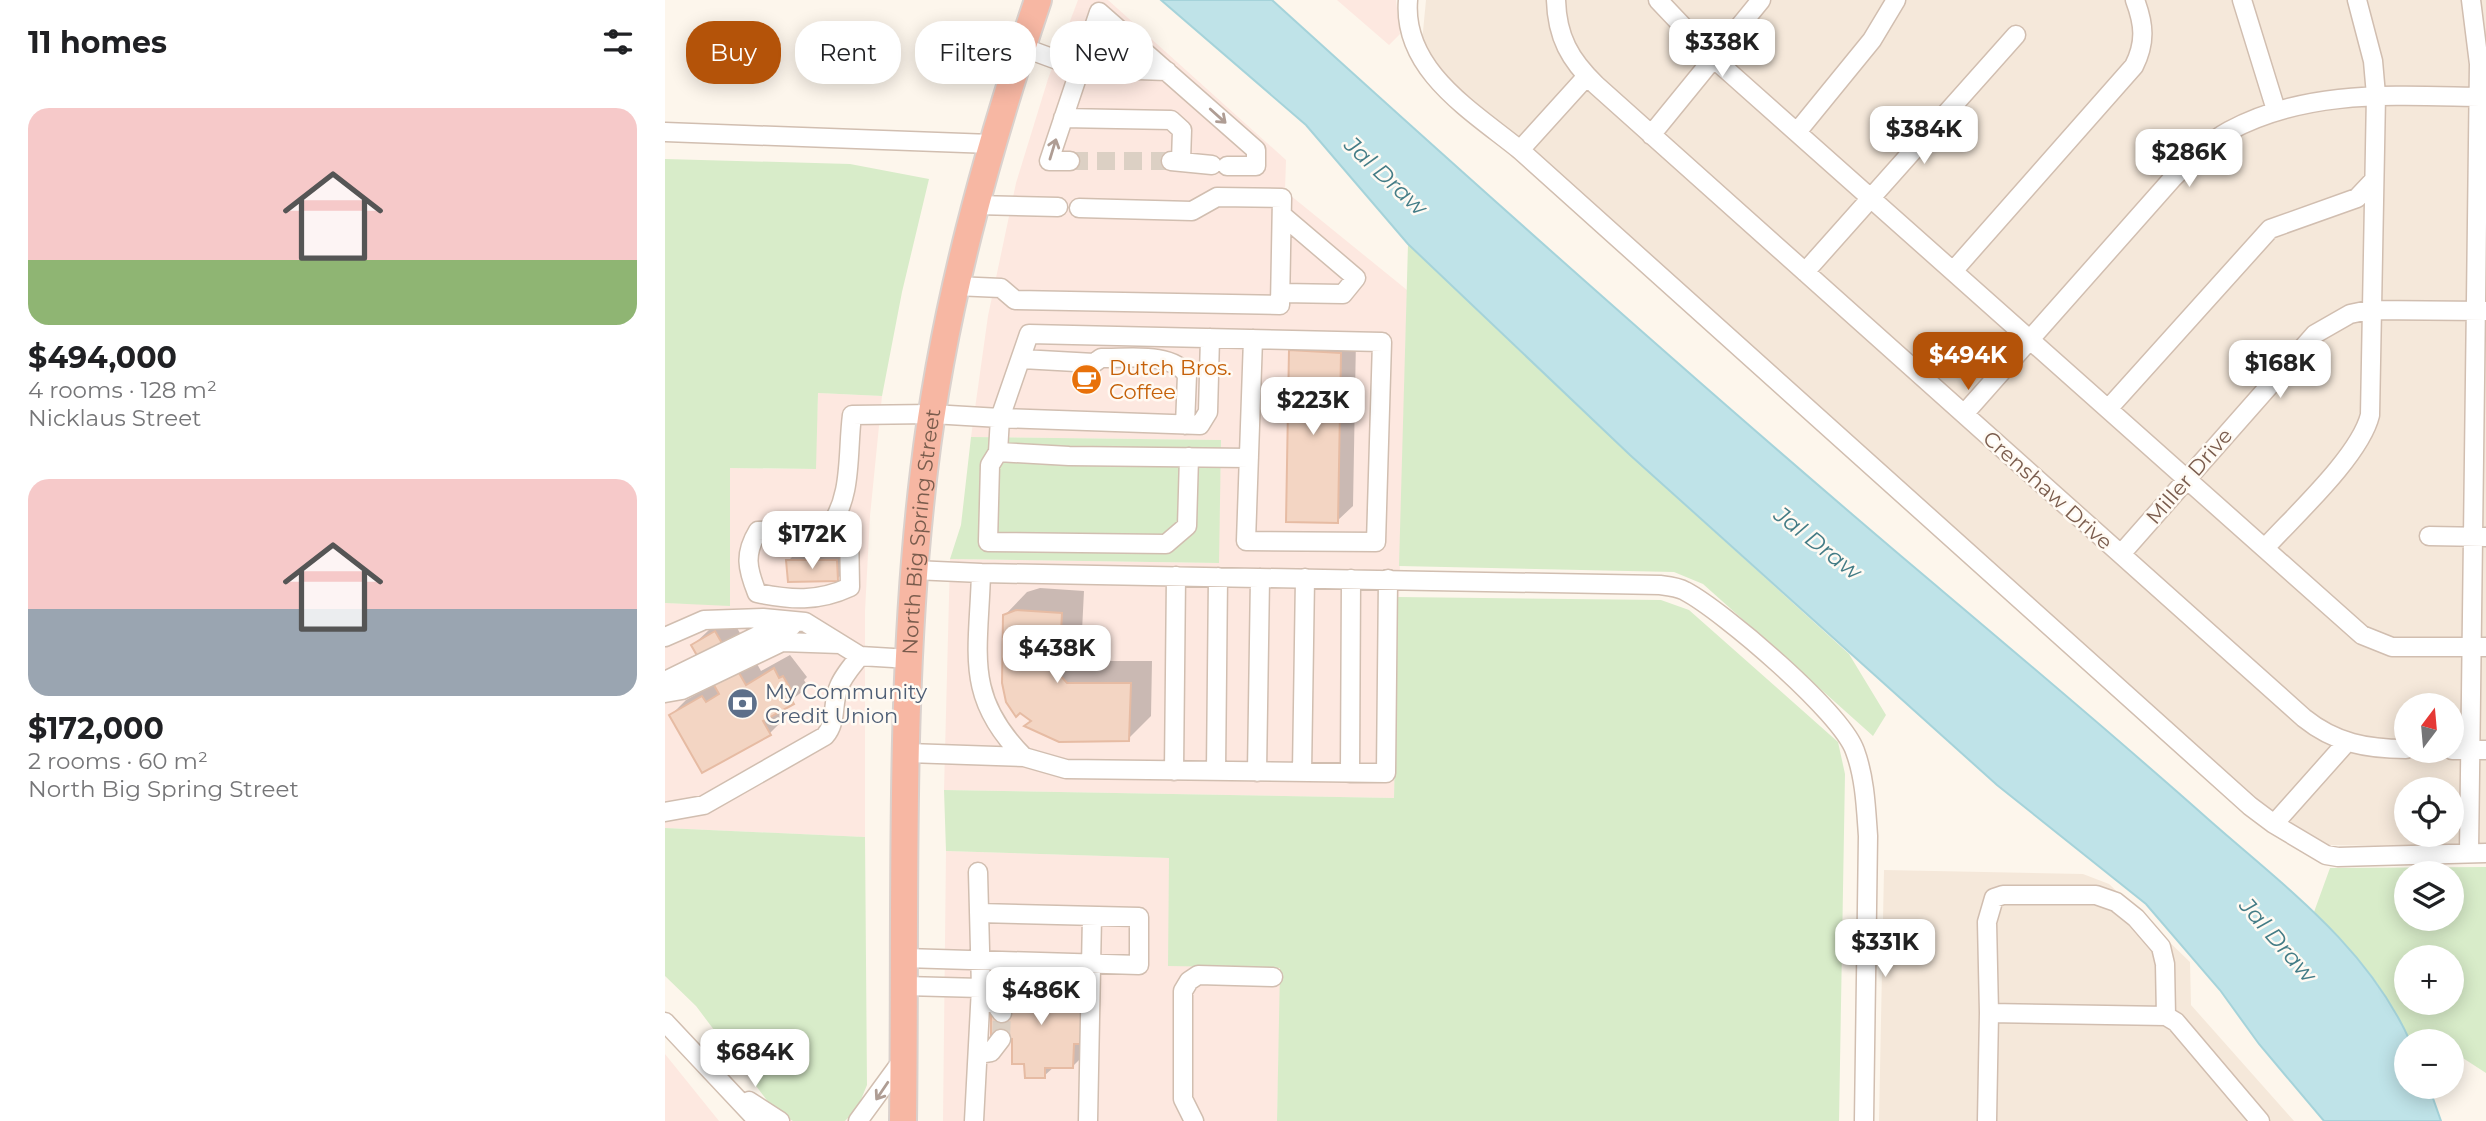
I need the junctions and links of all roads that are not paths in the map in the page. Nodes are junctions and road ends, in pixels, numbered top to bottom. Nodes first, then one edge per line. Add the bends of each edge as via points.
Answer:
1 (1038, 0) edge
2 (1408, 0) edge
3 (1556, 0) edge
4 (1658, 0) edge
5 (1761, 0) edge
6 (1896, 0) edge
7 (2135, 0) edge
8 (2242, 0) edge
9 (2357, 0) edge
10 (2471, 0) edge
11 (1031, 21) edge
12 (1096, 21) edge
13 (1109, 21) edge
14 (2016, 35) dead end
15 (1153, 59) edge
16 (1714, 59) junction
17 (1153, 71) edge
18 (1167, 71) junction
19 (1587, 76) junction
20 (1010, 84) edge
21 (1074, 84) edge
22 (2376, 95) junction
23 (2482, 97) edge
24 (2276, 110) junction
25 (1063, 118) junction
26 (665, 132) edge
27 (1797, 132) junction
28 (1651, 135) junction
29 (991, 144) junction
30 (1520, 150) junction
31 (1070, 161) tunnel mouth
32 (2374, 180) junction
33 (1872, 197) junction
34 (975, 205) junction
35 (1058, 208) dead end
36 (1079, 208) dead end
37 (1282, 215) junction
38 (1954, 270) junction
39 (1805, 272) junction
40 (955, 286) junction
41 (1280, 293) junction
42 (2371, 310) junction
43 (2481, 311) edge
44 (1210, 338) junction
45 (1253, 339) junction
46 (2032, 339) junction
47 (1022, 359) junction
48 (2108, 409) junction
49 (932, 414) junction
50 (1964, 414) junction
51 (1000, 418) junction
52 (1185, 425) junction
53 (998, 452) junction
54 (1189, 457) junction
55 (1249, 458) junction
56 (2187, 480) junction
57 (839, 515) junction
58 (2429, 536) dead end
59 (2479, 536) edge
60 (2265, 548) junction
61 (2120, 554) junction
62 (914, 570) junction
63 (981, 573) junction
64 (1176, 576) junction
65 (1218, 577) junction
66 (1260, 578) junction
67 (1305, 578) junction
68 (1352, 579) junction
69 (1388, 579) junction
70 (773, 619) junction
71 (827, 635) junction
72 (665, 637) edge
73 (2478, 647) edge
74 (860, 656) junction
75 (910, 659) junction
76 (665, 674) edge
77 (665, 681) edge
78 (665, 688) edge
79 (665, 694) edge
80 (2347, 742) junction
81 (2394, 749) edge
82 (2469, 750) edge
83 (908, 753) junction
84 (1024, 757) junction
85 (1174, 771) junction
86 (1216, 771) junction
87 (1257, 772) junction
88 (1302, 772) junction
89 (1350, 773) junction
90 (665, 812) edge
91 (2274, 824) junction
92 (2477, 853) edge
93 (978, 872) dead end
94 (979, 913) junction
95 (1092, 916) junction
96 (905, 958) junction
97 (981, 960) junction
98 (1091, 964) junction
99 (1273, 977) dead end
100 (905, 986) junction
101 (981, 993) junction
102 (1002, 1013) dead end
103 (1989, 1013) junction
104 (2166, 1016) junction
105 (669, 1034) edge
106 (1001, 1039) dead end
107 (978, 1054) junction
108 (904, 1058) junction
109 (723, 1084) junction
110 (758, 1121) edge
111 (780, 1121) edge
112 (858, 1121) edge
113 (903, 1121) edge
114 (974, 1121) edge
115 (1088, 1121) edge
116 (1194, 1121) edge
117 (1864, 1121) edge
118 (1987, 1121) edge
119 (2260, 1121) edge

1 - 11 highway, North Big Spring Street
2 - 30 street via 1407,22 1422,61 1435,79
3 - 19 street, Crenshaw Drive via 1557,26 1565,48
4 - 16 street
5 - 16 street
6 - 27 street via 1872,40
7 - 38 street via 2144,31 2134,66
8 - 24 street
9 - 22 street via 2373,61
10 - 23 street
12 - 13 street via 1099,12
14 - 33 street
15 - 18 street
16 - 27 street
16 - 28 street
17 - 18 street
18 -> 25 street via 1256,150 1255,166 1175,161 1182,130 1171,120
19 - 28 street, Crenshaw Drive
19 - 30 street
20 - 29 highway, North Big Spring Street
21 - 25 street
22 - 23 street
22 - 24 street via 2344,96
22 - 32 street
23 - 43 street
24 - 46 street via 2227,132 2200,151
31 -> 25 street via 1049,161
26 - 29 street
27 - 33 street
28 - 39 street, Crenshaw Drive
29 - 34 highway, North Big Spring Street
30 - 91 street
32 - 42 street
32 - 48 street via 2357,198 2270,229
33 - 38 street
33 - 39 street
34 - 35 street
34 - 40 highway, North Big Spring Street
36 - 37 street via 1192,211 1217,197 1282,198
37 - 41 street
37 - 41 street via 1356,278 1343,294
38 - 46 street
39 - 50 street, Crenshaw Drive
40 - 41 street via 1000,288 1015,300 1280,305
40 - 49 highway, North Big Spring Street
42 - 43 street, Miller Drive
42 - 56 street, Miller Drive via 2350,314 2315,334
42 - 60 street via 2371,408 2366,430
43 - 59 street
44 - 45 street
44 - 47 street via 1029,334
44 - 52 street via 1208,412 1200,425
45 - 55 street
45 - 55 street via 1382,342 1376,542 1246,541
46 - 48 street
46 - 50 street
47 - 51 street
47 - 52 street via 1094,363 1101,358 1169,360 1187,375
48 - 56 street
49 - 51 street
49 - 57 street via 852,415 848,473
49 - 62 highway, North Big Spring Street
50 - 61 street, Crenshaw Drive
51 - 52 street
51 - 53 street
53 - 54 street
53 - 54 street via 990,465 988,542 1028,544 1166,544 1187,526
54 - 55 street
56 - 60 street
56 - 61 street, Miller Drive
57 - 57 street via 828,529 758,531 748,548 757,593 786,599 827,598 850,587 849,528
58 - 59 street
59 - 73 street
60 - 73 street via 2373,642
61 - 80 street, Crenshaw Drive via 2304,718
62 - 63 street
62 - 75 highway, North Big Spring Street
63 - 64 street
63 - 84 street via 978,682 988,712
64 - 65 street
64 - 85 street
65 - 66 street
65 - 86 street
66 - 67 street
66 - 87 street
67 - 68 street
67 - 88 street
68 - 69 street
68 - 89 street
69 - 89 street via 1386,773
69 - 117 street via 1682,589 1769,654 1844,730 1860,771 1868,836
70 - 71 street via 805,622
70 - 72 street via 704,620
70 - 76 street
71 - 74 street
71 - 77 street via 782,626
71 - 78 street via 782,635
71 - 79 street via 782,642
73 - 82 street
74 - 75 street
74 - 90 street via 839,685 834,726 825,736 704,805
75 - 83 highway, North Big Spring Street
80 - 81 street, Crenshaw Drive
80 - 91 street
82 - 92 street
83 - 84 street
83 - 96 highway, North Big Spring Street
84 - 85 street via 1066,769
85 - 86 street
86 - 87 street
87 - 88 street
88 - 89 street
91 - 92 street via 2326,855 2338,857
93 - 94 street
94 - 95 street
94 - 97 street
95 - 98 street
95 - 98 street via 1139,917 1139,965
96 - 97 street
96 - 100 highway, North Big Spring Street
97 - 98 street
97 - 101 street
98 - 115 street
99 - 116 street via 1198,975 1183,991 1183,1100
100 - 101 street
100 - 108 highway, North Big Spring Street
101 - 102 street
101 - 107 street
103 - 104 street
103 - 104 street via 1987,922 1994,898 2096,895 2116,902 2161,947
103 - 118 street
104 - 119 street
105 - 109 street
106 - 107 street via 991,1052
107 - 114 street
108 -> 112 street
108 - 113 highway, North Big Spring Street
109 - 110 street
109 - 111 street

